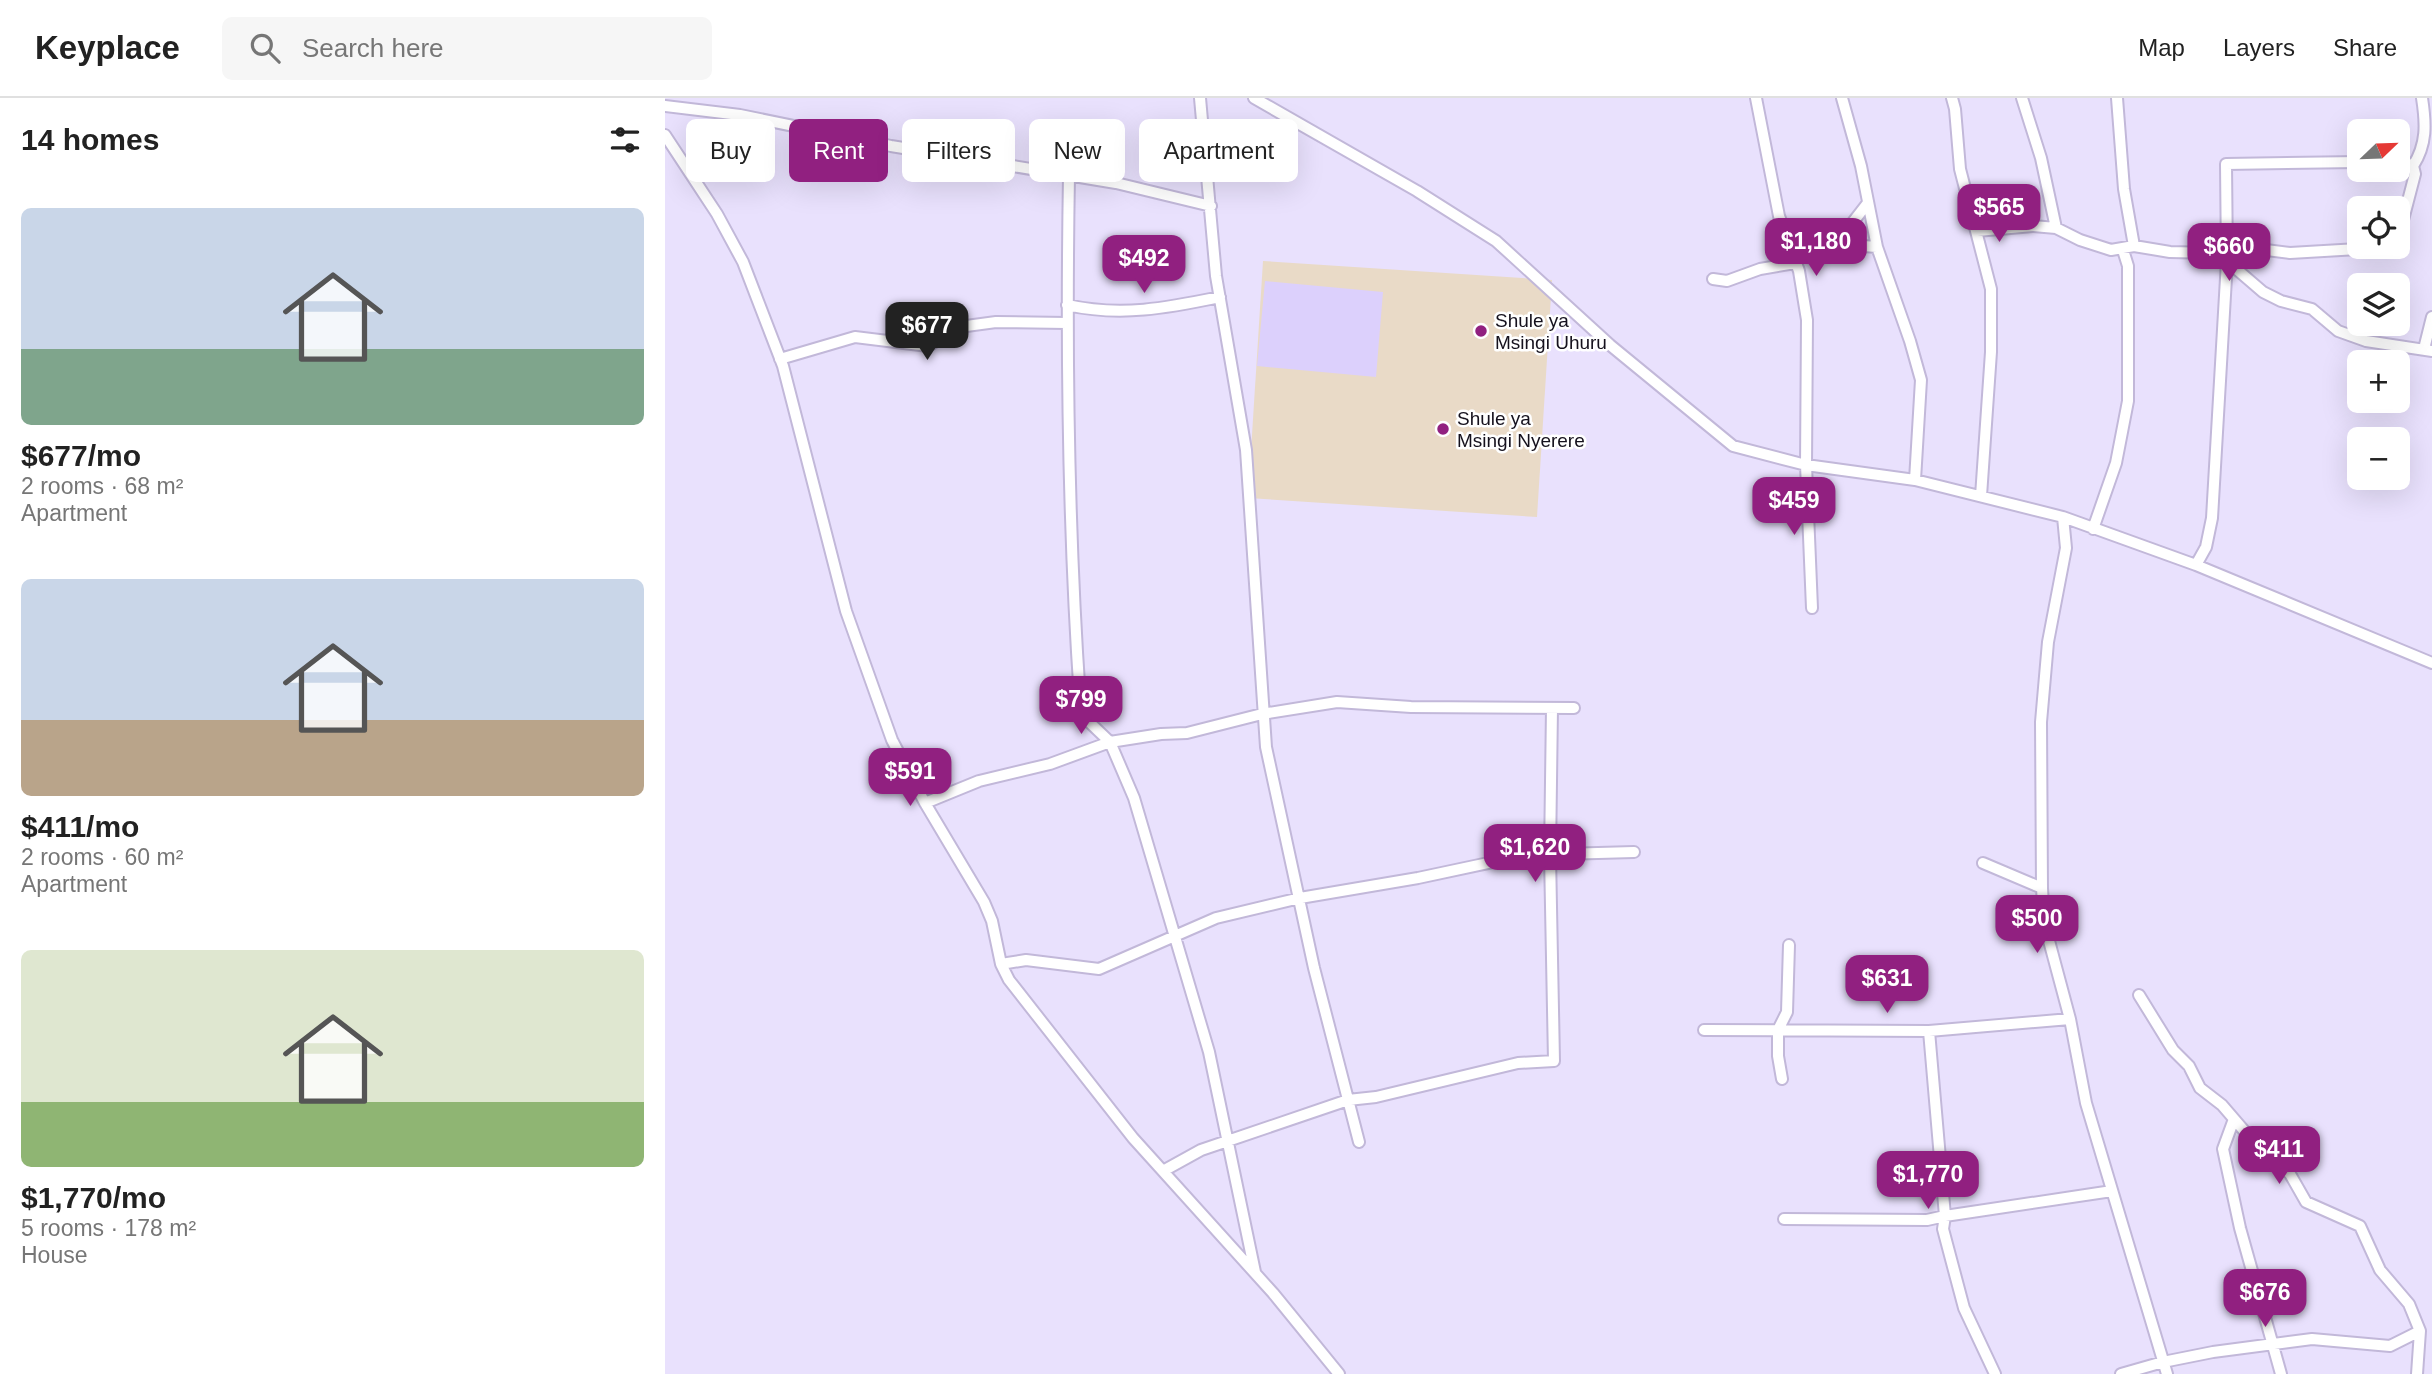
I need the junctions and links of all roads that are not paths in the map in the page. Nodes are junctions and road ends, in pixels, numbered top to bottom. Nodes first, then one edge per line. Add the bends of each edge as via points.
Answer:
1 (1200, 98) edge
2 (1254, 98) edge
3 (1756, 98) edge
4 (1842, 98) edge
5 (1952, 98) edge
6 (2022, 98) edge
7 (2117, 98) edge
8 (2422, 98) edge
9 (665, 106) edge
10 (665, 135) edge
11 (2347, 162) edge
12 (2410, 165) edge
13 (2413, 166) junction
14 (1029, 169) edge
15 (1069, 182) edge
16 (1109, 182) edge
17 (2409, 196) edge
18 (1867, 204) junction
19 (1211, 206) junction
20 (2056, 228) junction
21 (1977, 231) junction
22 (1836, 244) junction
23 (2227, 245) junction
24 (1877, 247) junction
25 (2128, 248) junction
26 (1791, 250) junction
27 (2347, 250) edge
28 (2227, 261) junction
29 (1795, 263) junction
30 (1713, 279) dead end
31 (1220, 297) junction
32 (1067, 305) junction
33 (2432, 317) edge
34 (1067, 323) junction
35 (2428, 350) edge
36 (780, 359) junction
37 (1807, 466) junction
38 (1915, 480) junction
39 (1981, 496) junction
40 (2063, 517) junction
41 (2093, 529) junction
42 (2196, 565) junction
43 (1812, 608) dead end
44 (2432, 663) edge
45 (1552, 708) junction
46 (1574, 708) dead end
47 (1262, 714) junction
48 (1110, 742) junction
49 (925, 803) junction
50 (1633, 852) dead end
51 (1550, 855) junction
52 (1983, 863) dead end
53 (2042, 888) junction
54 (1300, 898) junction
55 (1174, 936) junction
56 (1789, 945) dead end
57 (1002, 964) junction
58 (2139, 995) dead end
59 (2070, 1018) junction
60 (1704, 1030) dead end
61 (1778, 1030) junction
62 (1929, 1031) junction
63 (1782, 1079) dead end
64 (1348, 1100) junction
65 (2234, 1119) junction
66 (1228, 1142) junction
67 (1359, 1142) dead end
68 (1163, 1171) junction
69 (2112, 1191) junction
70 (1945, 1216) junction
71 (1784, 1219) dead end
72 (1255, 1273) junction
73 (2420, 1331) junction
74 (2272, 1344) junction
75 (2163, 1362) junction
76 (1339, 1374) edge
77 (1994, 1374) edge
78 (2121, 1374) edge
79 (2167, 1374) edge
80 (2281, 1374) edge
81 (2417, 1374) edge

1 - 19 street
2 - 37 street via 1496,240 1610,345 1733,446
3 - 26 street via 1779,216
4 - 18 street
5 - 21 street via 1960,169
6 - 20 street
7 - 25 street
8 - 13 street via 2425,135
9 - 14 street via 740,115
10 - 36 street via 743,262
11 - 23 street via 2227,164
12 - 13 street
13 - 17 street
15 - 32 street
16 - 19 street
18 - 22 street
18 - 24 street
19 - 31 street
20 - 21 street
20 - 25 street via 2103,248
21 - 39 street via 1991,289
22 - 24 street
22 - 26 street
23 - 27 street via 2291,253
23 - 28 street
24 - 38 street via 1921,380
25 - 28 street via 2213,253
25 - 41 street via 2128,401 2116,463
26 - 29 street
28 - 35 street via 2263,292 2312,309 2337,331 2366,341
28 - 42 street via 2212,518 2206,547
29 - 30 street via 1727,281
29 - 37 street via 1807,320
31 - 32 street via 1121,312
31 - 47 street via 1246,450
32 - 34 street
33 - 35 street
34 - 36 street via 996,322 959,327 928,346 855,337
34 - 48 street via 1080,699 1087,720
36 - 49 street via 846,611 892,740
37 - 38 street
37 - 43 street
38 - 39 street
39 - 40 street
40 - 41 street
40 - 53 street via 2066,548 2048,642 2041,722
41 - 42 street
42 - 44 street
45 - 46 street
45 - 47 street via 1337,702
45 - 51 street
47 - 48 street via 1187,733
47 - 54 street
48 - 49 street via 1050,764 979,781
48 - 55 street via 1134,798
49 - 57 street via 984,902
50 - 51 street
51 - 54 street via 1526,855
51 - 64 street via 1554,1061 1518,1063
52 - 53 street
53 - 59 street via 2044,922
54 - 55 street via 1216,918
54 - 64 street
55 - 57 street via 1099,969 1026,960
55 - 66 street via 1209,1052
56 - 61 street via 1787,1012
57 - 68 street via 1009,980
58 - 65 street via 2200,1088
59 - 62 street
59 - 69 street via 2086,1103
60 - 61 street
61 - 62 street
61 - 63 street
62 - 70 street
64 - 66 street
64 - 67 street
65 - 73 street via 2290,1174 2306,1202 2360,1226 2380,1270 2409,1304
65 - 74 street via 2223,1149
66 - 68 street via 1201,1150
66 - 72 street
68 - 72 street
69 - 70 street
69 - 75 street
70 - 71 street via 1927,1220
70 - 77 street via 1943,1229 1964,1308
72 - 76 street
73 - 74 street via 2390,1346 2312,1339
73 - 81 street
74 - 75 street
74 - 80 street
75 - 78 street
75 - 79 street

